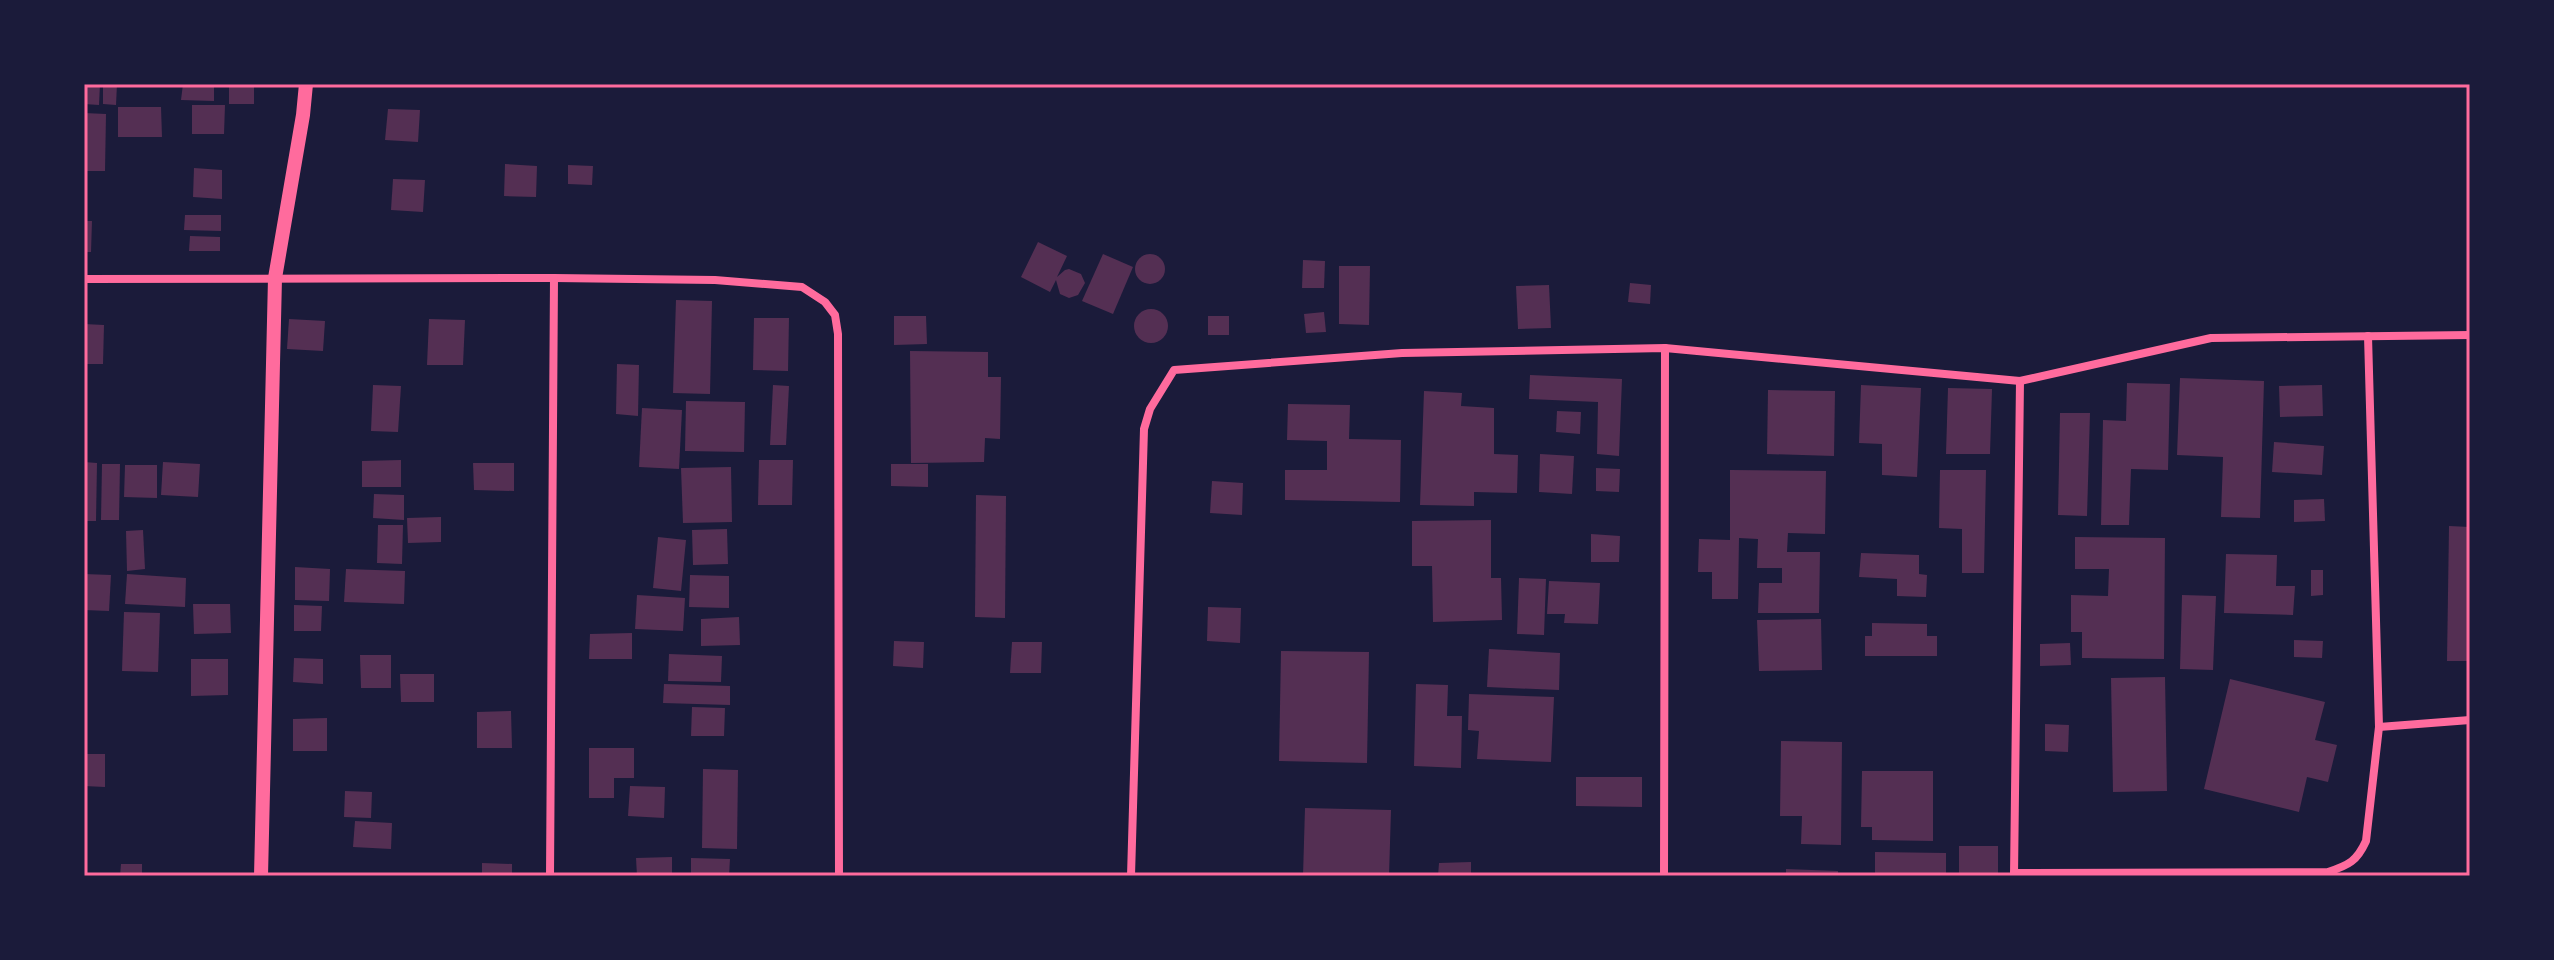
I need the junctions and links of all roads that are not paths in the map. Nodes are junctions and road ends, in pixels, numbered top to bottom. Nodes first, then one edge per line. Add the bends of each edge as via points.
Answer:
1 (306, 84) edge
2 (275, 278) junction
3 (554, 278) junction
4 (84, 279) edge
5 (2470, 335) edge
6 (2368, 336) junction
7 (1665, 348) junction
8 (2020, 381) junction
9 (2470, 720) edge
10 (2379, 727) junction
11 (2014, 875) edge
12 (261, 876) edge
13 (550, 876) edge
14 (839, 876) edge
15 (1131, 876) edge
16 (1664, 876) edge

1 - 2 street
2 - 3 street
2 - 4 street
2 - 12 street
3 - 13 street
3 - 14 street via 802,287 835,315
5 - 6 street
6 - 8 street via 2211,338
6 - 10 street
7 - 8 street
7 - 15 street via 1402,353 1174,370 1144,429
7 - 16 street
8 - 11 street
9 - 10 street
10 - 11 street via 2366,841 2359,856 2346,865 2328,872

